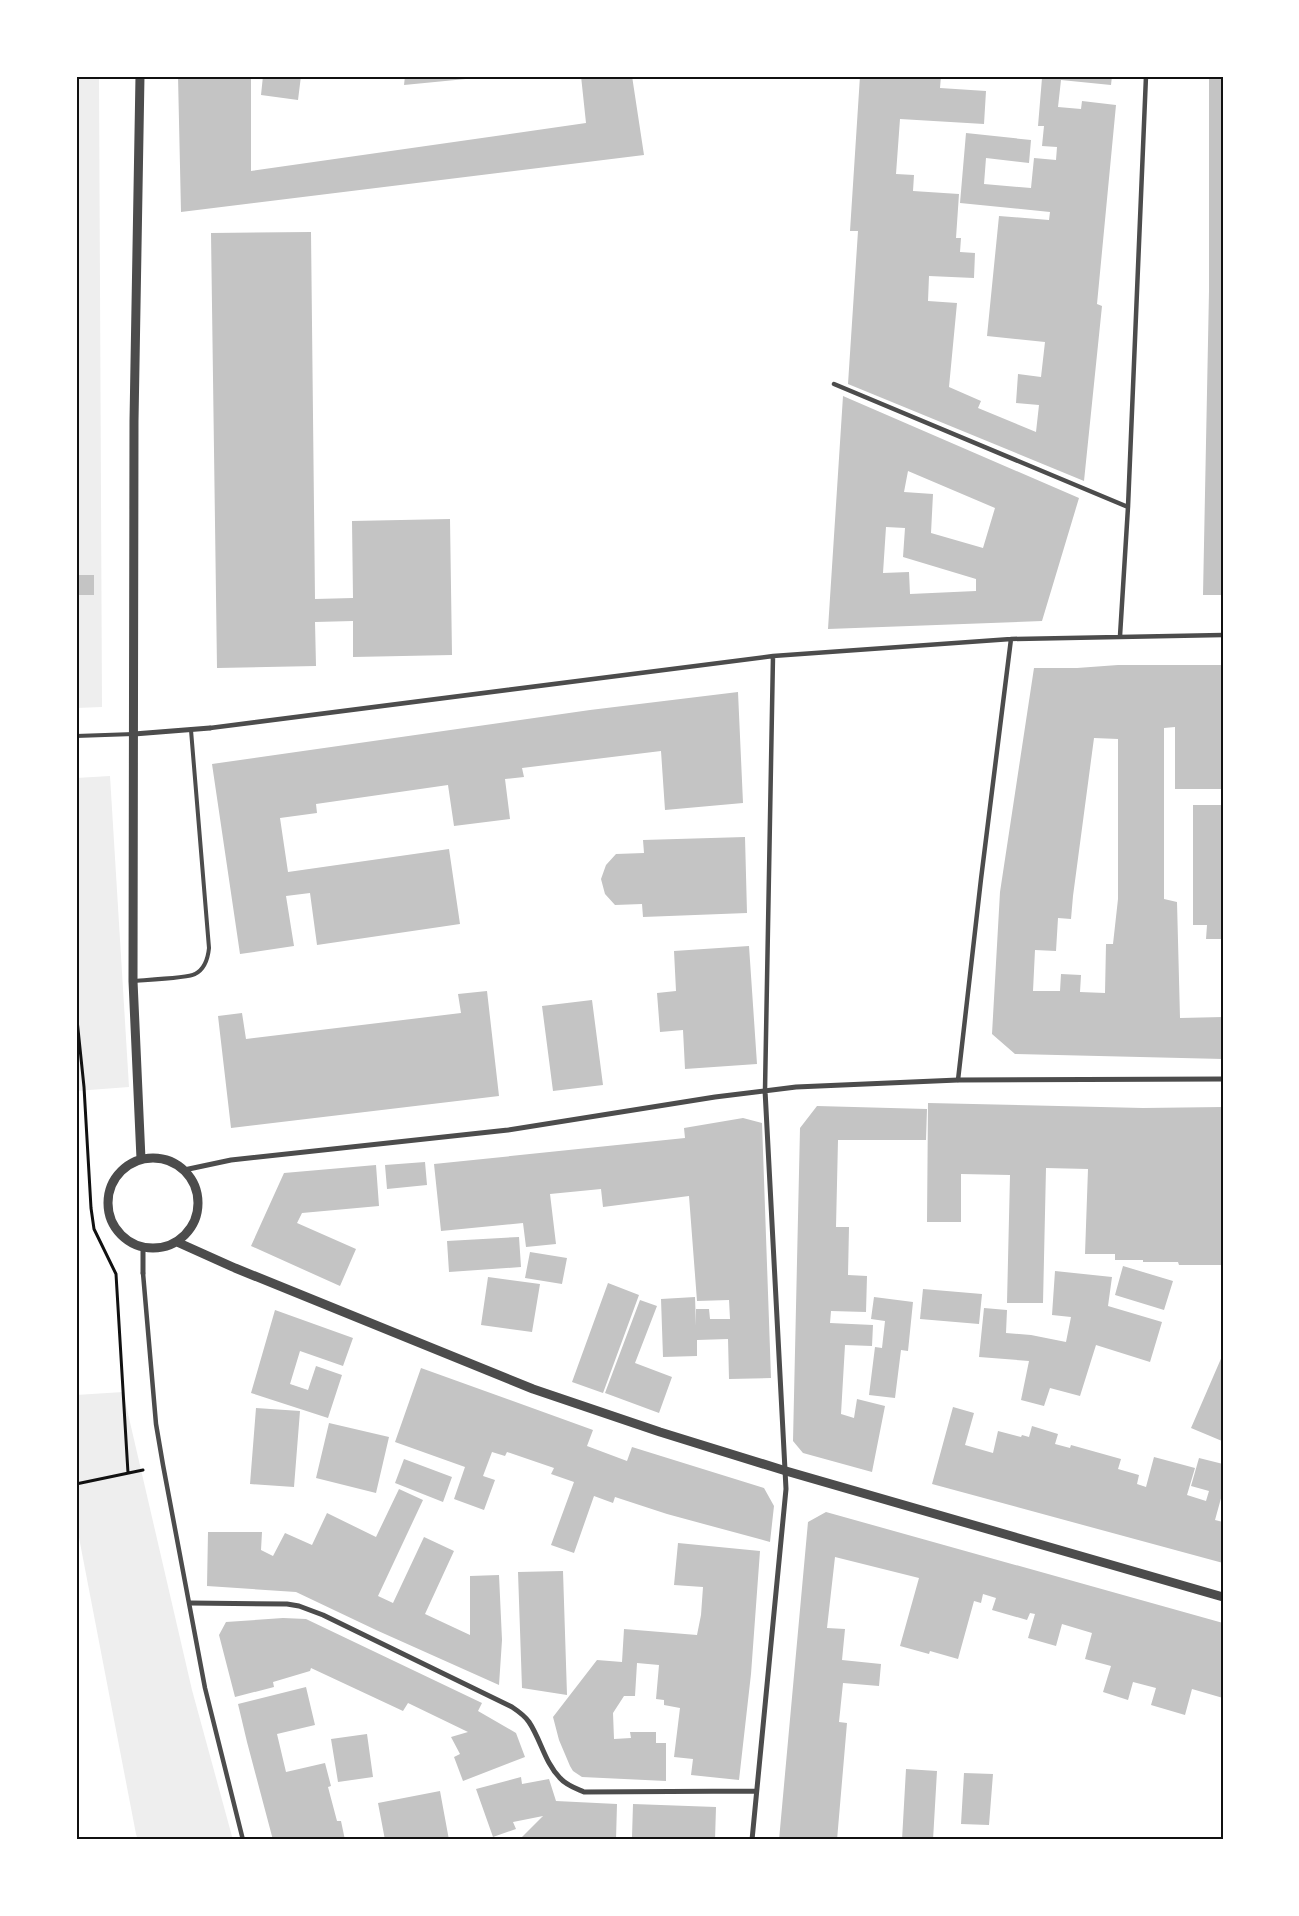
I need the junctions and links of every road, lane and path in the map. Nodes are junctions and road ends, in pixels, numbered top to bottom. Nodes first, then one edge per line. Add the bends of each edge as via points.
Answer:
1 (140, 76) edge
2 (1146, 76) edge
3 (834, 384) dead end
4 (1128, 507) junction
5 (1223, 635) edge
6 (1120, 636) junction
7 (1011, 639) junction
8 (773, 656) junction
9 (210, 728) joint
10 (191, 730) junction
11 (134, 734) junction
12 (76, 736) edge
13 (133, 981) junction
14 (76, 1010) edge
15 (1223, 1079) edge
16 (958, 1080) junction
17 (765, 1090) junction
18 (142, 1159) junction
19 (184, 1170) junction
20 (177, 1242) junction
21 (143, 1247) junction
22 (143, 1273) joint
23 (163, 1465) junction
24 (786, 1471) junction
25 (128, 1473) junction
26 (76, 1484) edge
27 (1223, 1597) edge
28 (190, 1603) junction
29 (756, 1790) junction
30 (243, 1840) edge
31 (752, 1840) edge

1 - 11 street via 134,431
2 - 4 street
3 - 4 street
4 - 6 street
5 - 6 street
6 - 7 street
7 - 8 street
7 - 16 street
8 - 9 street
8 - 17 street
9 - 10 street
10 - 11 street
10 - 13 lane via 208,958 195,975
11 - 12 lane
11 - 13 street
13 - 18 street
14 - 25 path via 94,1228 116,1274
15 - 16 street
16 - 17 street
17 - 19 street via 508,1130 230,1160
17 - 24 street
18 - 19 street via 164,1159
18 - 21 street via 128,1165 116,1176 109,1189 107,1204 117,1232 129,1242
19 - 20 street via 198,1193 198,1207 188,1233
20 - 21 street via 155,1249
20 - 24 street via 533,1389
21 - 22 street
22 - 23 street via 156,1424
23 - 25 path
23 - 28 street
24 - 27 street
24 - 29 street via 786,1507
25 - 26 path
28 - 29 street via 287,1604 332,1620 521,1713 530,1723 560,1779 584,1792
28 - 30 street via 205,1688
29 - 31 street

